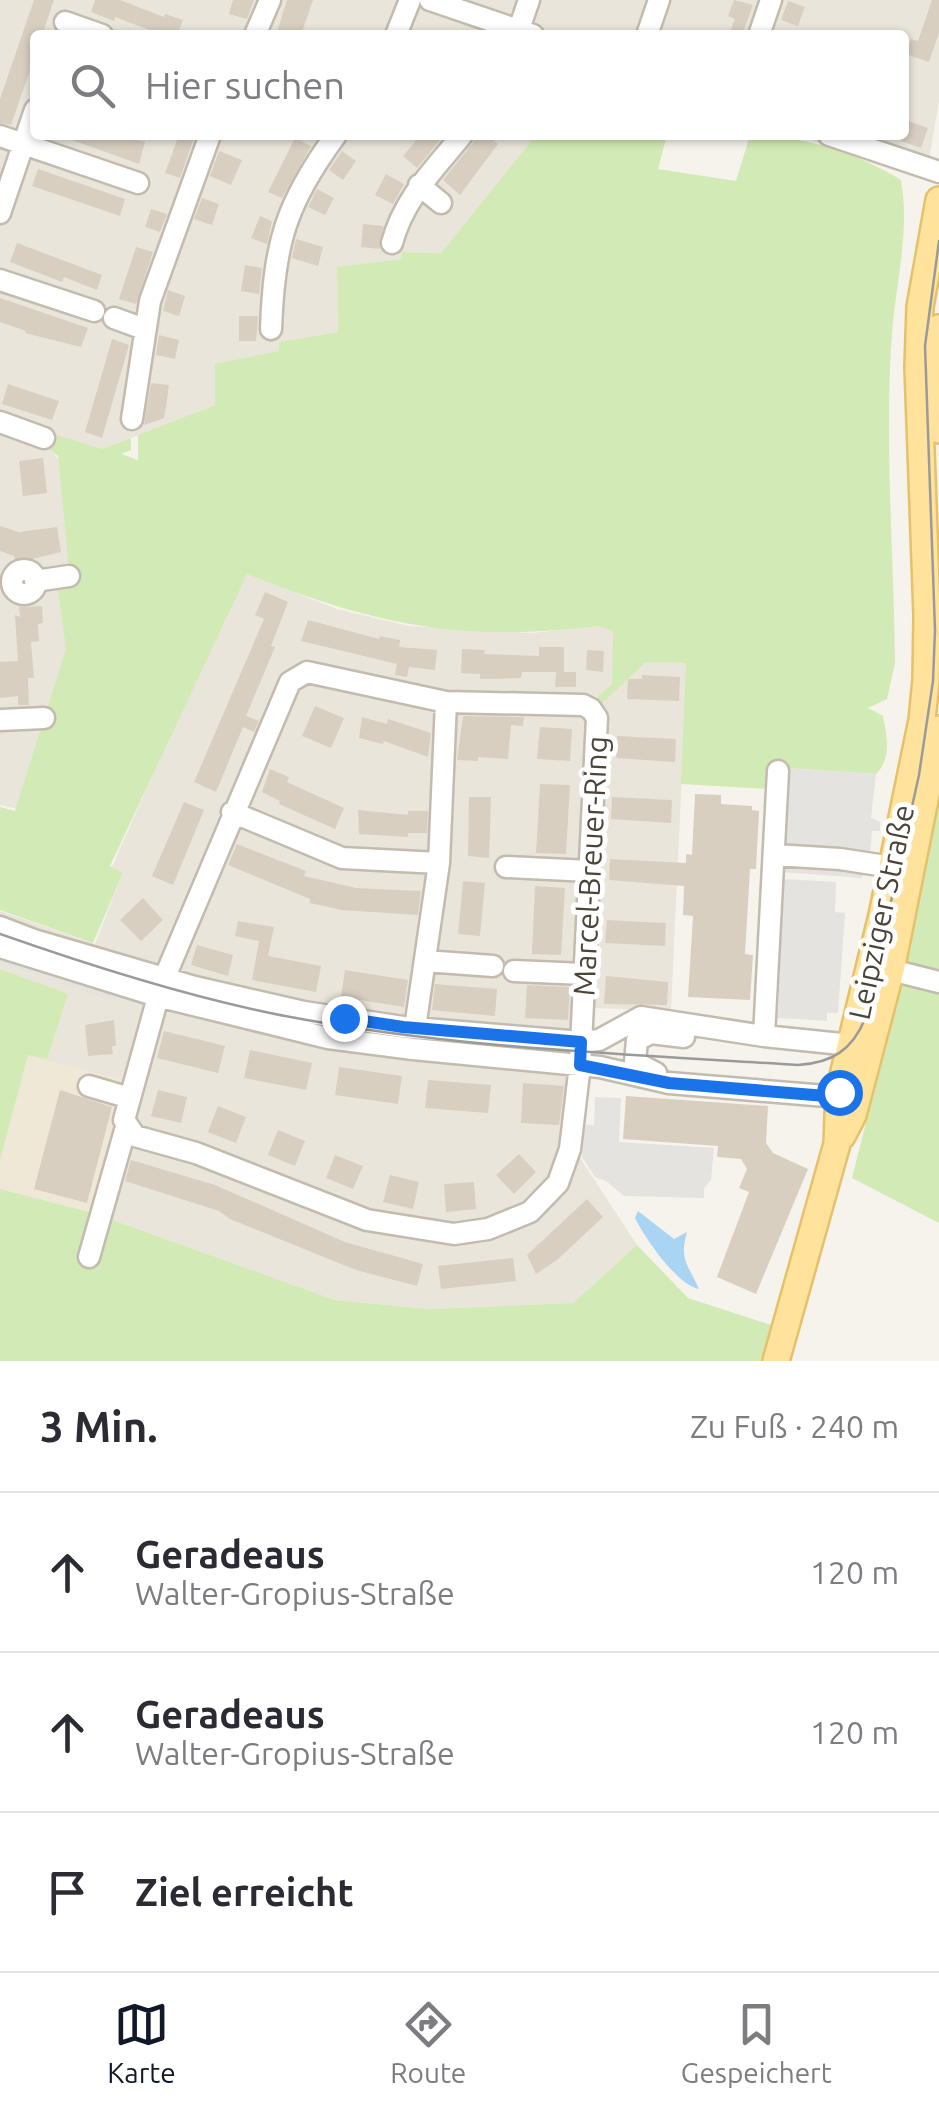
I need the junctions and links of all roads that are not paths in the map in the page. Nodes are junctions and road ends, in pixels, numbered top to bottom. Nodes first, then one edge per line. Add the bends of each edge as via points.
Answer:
1 (73, 0) edge
2 (270, 0) edge
3 (410, 0) edge
4 (430, 0) edge
5 (529, 0) edge
6 (659, 0) edge
7 (771, 0) edge
8 (63, 28) edge
9 (258, 30) edge
10 (398, 30) edge
11 (515, 30) edge
12 (524, 30) edge
13 (649, 30) edge
14 (761, 30) edge
15 (30, 125) edge
16 (0, 136) edge
17 (208, 140) edge
18 (332, 140) edge
19 (458, 140) edge
20 (844, 140) edge
21 (24, 144) junction
22 (939, 172) edge
23 (138, 184) dead end
24 (420, 186) junction
25 (939, 200) edge
26 (441, 203) dead end
27 (0, 213) edge
28 (392, 243) dead end
29 (0, 280) edge
30 (939, 328) edge
31 (144, 329) junction
32 (271, 329) dead end
33 (132, 419) dead end
34 (0, 422) edge
35 (939, 430) edge
36 (44, 438) dead end
37 (6, 576) edge
38 (69, 576) dead end
39 (933, 681) edge
40 (446, 702) junction
41 (44, 718) dead end
42 (0, 720) edge
43 (939, 729) edge
44 (778, 770) dead end
45 (232, 812) junction
46 (775, 856) junction
47 (439, 863) junction
48 (506, 867) dead end
49 (892, 867) junction
50 (588, 870) junction
51 (0, 927) edge
52 (0, 946) edge
53 (425, 961) junction
54 (493, 966) dead end
55 (891, 970) junction
56 (514, 971) dead end
57 (584, 974) junction
58 (939, 982) edge
59 (161, 987) junction
60 (415, 1028) junction
61 (764, 1036) junction
62 (581, 1042) junction
63 (857, 1063) junction
64 (580, 1065) junction
65 (89, 1086) dead end
66 (130, 1098) junction
67 (126, 1127) junction
68 (837, 1144) junction
69 (89, 1257) dead end
70 (776, 1361) edge

1 - 8 street
2 - 9 street
3 - 10 street
4 - 11 street
5 - 12 street
6 - 13 street
7 - 14 street
15 - 21 street
16 - 21 street
17 - 31 street
18 - 32 street via 289,213 275,257
19 - 24 street
20 - 22 street
21 - 23 street
21 - 27 street
24 - 26 street
24 - 28 street via 399,217
25 - 39 main road, Leipziger Straße via 920,308 918,368
29 - 31 street
30 - 35 main road
31 - 33 street
34 - 36 street
37 - 38 street via 19,570 36,580
39 - 49 main road, Leipziger Straße
40 - 45 street, Marcel-Breuer-Ring via 298,675
40 - 47 street
40 - 50 street, Marcel-Breuer-Ring via 591,709 598,718
41 - 42 street
43 - 55 main road, Leipziger Straße
44 - 46 street
45 - 47 street via 342,858
45 - 59 street, Marcel-Breuer-Ring
46 - 49 street
46 - 61 street
47 - 53 street
48 - 50 street
49 - 63 main road, Leipziger Straße
50 - 57 street, Marcel-Breuer-Ring
51 - 59 street
52 - 59 street
53 - 54 street
53 - 60 street
55 - 58 street
55 - 63 main road, Leipziger Straße
56 - 57 street
57 - 62 street, Marcel-Breuer-Ring
59 - 60 street
59 - 64 street via 328,1038
59 - 66 street, Marcel-Breuer-Ring
60 - 62 street
61 - 62 street via 641,1017 600,1040
61 - 63 street
62 - 64 street, Marcel-Breuer-Ring
63 - 63 street via 828,1087 646,1071 635,1062 634,1047 651,1033
63 - 64 street via 826,1096 669,1083
63 - 68 main road, Leipziger Straße
63 - 68 main road, Leipziger Straße via 853,1115
64 - 67 street, Marcel-Breuer-Ring via 570,1153 558,1183 530,1212 454,1234 367,1220 135,1136
65 - 66 street
66 - 67 street, Marcel-Breuer-Ring
67 - 69 street, Marcel-Breuer-Ring
68 - 70 main road, Leipziger Straße

